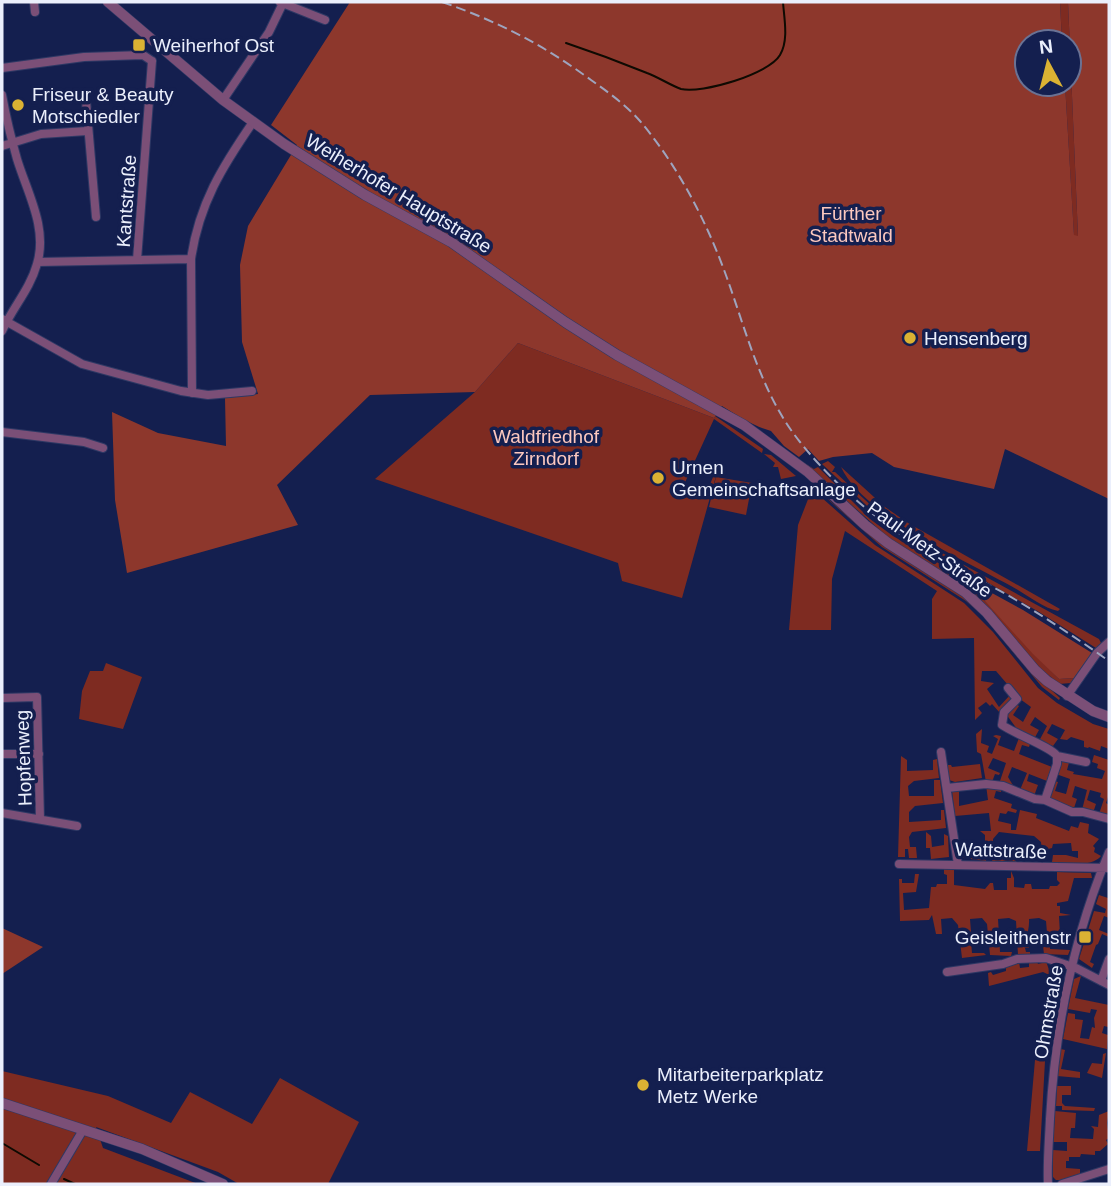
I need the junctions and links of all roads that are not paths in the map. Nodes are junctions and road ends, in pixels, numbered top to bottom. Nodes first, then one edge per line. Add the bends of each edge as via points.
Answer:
1 (34, 2) edge
2 (281, 2) edge
3 (111, 3) edge
4 (35, 12) dead end
5 (325, 20) dead end
6 (163, 50) junction
7 (152, 61) junction
8 (2, 68) edge
9 (2, 95) edge
10 (223, 100) junction
11 (86, 101) dead end
12 (253, 122) junction
13 (87, 131) junction
14 (12, 142) junction
15 (2, 146) edge
16 (96, 217) dead end
17 (138, 260) junction
18 (191, 260) junction
19 (38, 262) junction
20 (4, 321) edge
21 (2, 331) edge
22 (252, 391) dead end
23 (192, 393) junction
24 (2, 432) edge
25 (103, 448) dead end
26 (793, 460) joint
27 (1109, 642) edge
28 (1008, 688) dead end
29 (1067, 696) junction
30 (2, 698) edge
31 (1109, 717) edge
32 (941, 752) dead end
33 (2, 754) edge
34 (39, 754) junction
35 (1057, 756) junction
36 (1086, 762) dead end
37 (947, 788) junction
38 (1045, 800) junction
39 (2, 813) edge
40 (40, 819) junction
41 (1109, 819) edge
42 (77, 826) dead end
43 (1109, 852) edge
44 (899, 864) dead end
45 (958, 865) junction
46 (1106, 868) edge
47 (1109, 959) edge
48 (1072, 966) junction
49 (947, 972) dead end
50 (1105, 983) edge
51 (2, 1103) edge
52 (83, 1130) junction
53 (1109, 1169) edge
54 (51, 1184) edge
55 (223, 1184) edge
56 (1048, 1184) edge
57 (1062, 1184) edge

1 - 4 street
2 - 5 street
2 - 10 street via 269,32
3 - 6 street, Weiherhofer Hauptstraße
6 - 7 street
6 - 10 street, Weiherhofer Hauptstraße
7 - 8 street via 144,55 84,57
7 - 17 street, Kantstraße
9 - 14 street
10 - 12 street, Weiherhofer Hauptstraße
11 - 13 street
12 - 18 street via 212,187
12 - 26 street, Weiherhofer Hauptstraße via 365,195 451,242 617,355 719,409
13 - 14 street via 41,134
13 - 16 street
14 - 15 street
14 - 19 street via 37,218
17 - 18 street
17 - 19 street
18 - 23 street
19 - 20 street via 27,289
20 - 21 street
20 - 23 street via 76,362
22 - 23 street
24 - 25 street
26 - 29 street, Paul-Metz-Straße via 888,543 965,592 988,612 1035,670
27 - 29 street
28 - 35 street via 1017,699 1004,712 1002,725
29 - 31 street, Paul-Metz-Straße
30 - 34 street, Hopfenweg via 37,697
32 - 37 street
33 - 34 street
34 - 40 street, Hopfenweg
35 - 36 street
35 - 38 street
37 - 38 street via 1004,786
37 - 45 street
38 - 41 street via 1072,812
39 - 40 street
40 - 42 street
43 - 46 street, Ohmstraße
44 - 45 street, Wattstraße
45 - 46 street, Wattstraße
46 - 48 street, Ohmstraße
47 - 50 street
48 - 49 street via 1046,958 1017,959
48 - 50 street
48 - 56 street, Ohmstraße via 1054,1067
51 - 52 street
52 - 54 street
52 - 55 street via 142,1149
53 - 57 street

